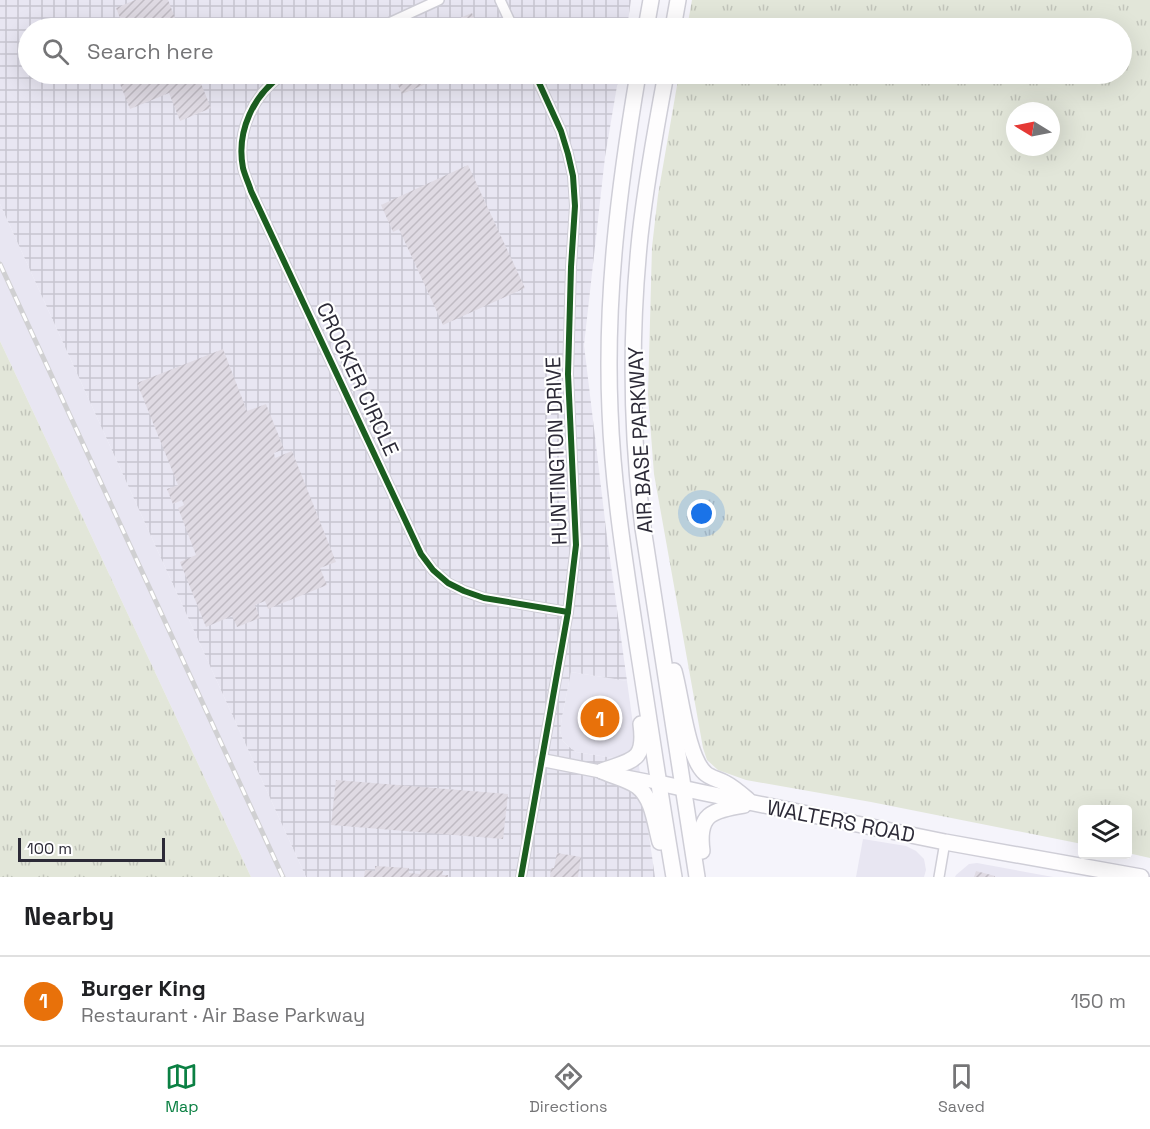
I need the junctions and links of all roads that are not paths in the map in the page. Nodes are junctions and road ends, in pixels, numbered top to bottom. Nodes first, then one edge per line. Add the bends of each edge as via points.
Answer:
1 (440, 0) edge
2 (500, 0) edge
3 (651, 0) edge
4 (678, 0) edge
5 (400, 18) edge
6 (508, 18) edge
7 (648, 18) edge
8 (675, 18) edge
9 (270, 84) edge
10 (540, 84) edge
11 (636, 84) edge
12 (664, 84) edge
13 (653, 597) junction
14 (632, 608) junction
15 (568, 612) junction
16 (542, 760) junction
17 (602, 771) junction
18 (659, 783) junction
19 (684, 789) junction
20 (753, 803) junction
21 (945, 842) junction
22 (521, 877) edge
23 (673, 877) edge
24 (697, 877) edge
25 (706, 877) edge
26 (939, 877) edge
27 (1141, 877) edge

1 - 5 street
2 - 6 street
3 - 7 main road
4 - 8 main road
9 - 15 street, CROCKER CIRCLE via 252,107 244,127 243,169 421,554 448,583 464,591
10 - 15 street, HUNTINGTON DRIVE via 568,154 575,206 568,374 576,545
11 - 14 main road, AIR BASE PARKWAY via 619,197 609,343 616,493
12 - 13 main road, AIR BASE PARKWAY via 640,234 634,330 638,490
13 - 19 main road, AIR BASE PARKWAY
13 - 20 main road via 696,761 704,772
14 - 17 main road via 634,673 643,740 633,760
14 - 18 main road, AIR BASE PARKWAY
15 - 16 street, HUNTINGTON DRIVE
16 - 17 street, WALTERS ROAD
16 - 22 street, HUNTINGTON DRIVE
17 - 18 street, WALTERS ROAD
17 - 23 main road via 636,786 646,796
18 - 19 main road, WALTERS ROAD
18 - 23 main road, AIR BASE PARKWAY
19 - 20 main road, WALTERS ROAD
19 - 24 main road, AIR BASE PARKWAY
20 - 21 main road, WALTERS ROAD
20 - 25 main road via 722,808 710,814 702,826
21 - 26 street
21 - 27 main road, WALTERS ROAD

